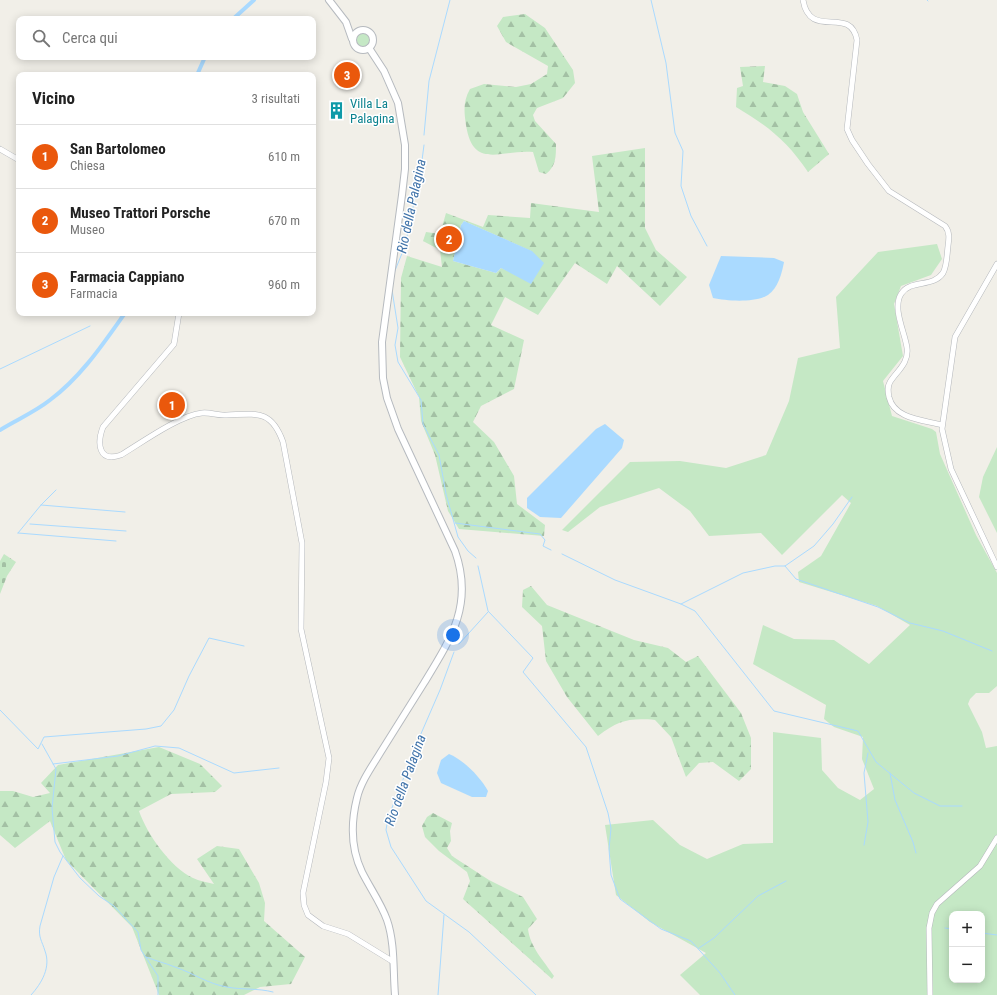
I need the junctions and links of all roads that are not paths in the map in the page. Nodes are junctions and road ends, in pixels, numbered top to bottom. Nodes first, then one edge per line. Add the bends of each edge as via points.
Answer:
1 (329, 0) edge
2 (803, 0) edge
3 (346, 22) junction
4 (360, 30) junction
5 (352, 40) junction
6 (369, 48) junction
7 (0, 149) edge
8 (16, 158) edge
9 (997, 264) edge
10 (179, 316) edge
11 (942, 425) junction
12 (997, 567) edge
13 (997, 838) edge
14 (392, 961) junction
15 (395, 995) edge
16 (930, 995) edge

1 - 3 main road
2 - 11 street via 806,11 815,19 845,23 853,28 856,34 847,129 852,140 889,191 945,226 948,232 943,273 934,280 904,289 899,298 907,354 903,365 890,383 888,392 891,404 900,414
3 - 4 main road
3 - 5 main road
4 - 5 main road via 354,33
4 - 6 main road via 366,30 371,34 372,42
5 - 6 main road via 359,49
6 - 14 main road via 384,71 398,103 405,145 402,195 382,342 383,378 398,429 455,551 460,565 462,592 460,611 449,642 372,766 357,797 353,816 354,842 361,870 387,921
7 - 8 street
9 - 11 street via 955,337
10 - 14 street via 174,344 103,427 100,449 110,457 121,455 185,418 202,413 250,413 271,421 279,431 302,543 301,629 329,758 303,893 304,905 308,914 323,926 348,934
11 - 12 street via 951,469
13 - 16 street via 980,866 937,904 932,913 929,928
14 - 15 main road

